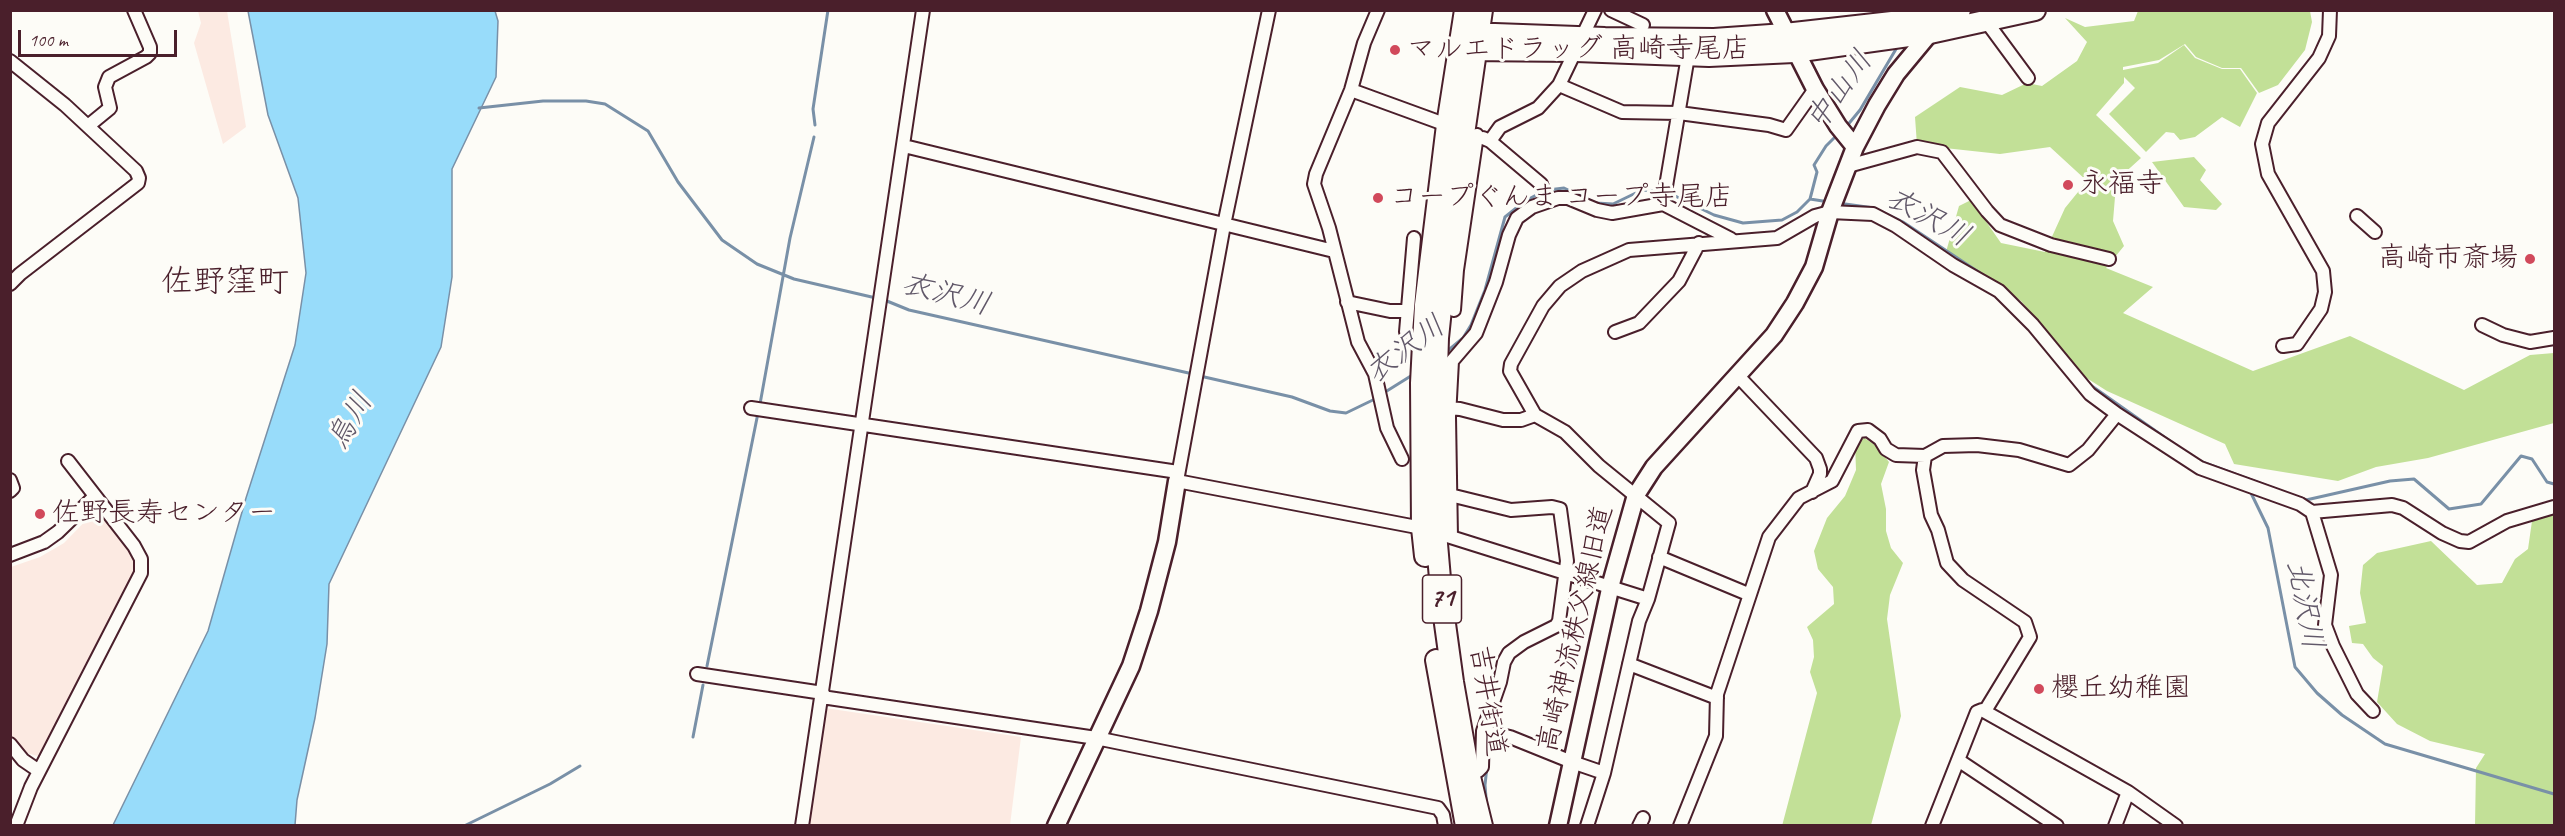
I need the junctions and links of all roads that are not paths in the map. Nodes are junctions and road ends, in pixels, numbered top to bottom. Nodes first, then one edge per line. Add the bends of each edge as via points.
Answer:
1 (134, 10) edge
2 (923, 10) edge
3 (1269, 10) edge
4 (1378, 10) edge
5 (1465, 10) edge
6 (1482, 10) edge
7 (1595, 10) edge
8 (1611, 10) edge
9 (1775, 10) edge
10 (1960, 10) edge
11 (2035, 10) edge
12 (2330, 10) edge
13 (1986, 21) junction
14 (1642, 24) dead end
15 (1917, 27) junction
16 (1470, 42) junction
17 (1790, 43) junction
18 (1579, 44) junction
19 (1688, 56) junction
20 (10, 61) edge
21 (2028, 78) dead end
22 (1558, 85) junction
23 (1815, 89) junction
24 (1351, 90) junction
25 (1679, 113) junction
26 (88, 126) junction
27 (1463, 130) junction
28 (1846, 137) junction
29 (1490, 141) junction
30 (904, 146) junction
31 (1848, 166) junction
32 (1547, 200) junction
33 (1663, 204) junction
34 (1830, 212) junction
35 (2357, 216) dead end
36 (1224, 225) junction
37 (2375, 232) dead end
38 (1414, 238) dead end
39 (1732, 240) junction
40 (1699, 243) junction
41 (1334, 251) junction
42 (2109, 259) dead end
43 (10, 284) edge
44 (1347, 302) junction
45 (1454, 310) dead end
46 (1407, 311) junction
47 (2482, 326) dead end
48 (1406, 332) dead end
49 (1615, 332) dead end
50 (2554, 338) edge
51 (2283, 346) dead end
52 (1738, 376) junction
53 (751, 408) dead end
54 (1448, 408) junction
55 (2117, 414) junction
56 (1535, 415) junction
57 (861, 425) junction
58 (1925, 456) junction
59 (1402, 459) dead end
60 (68, 461) dead end
61 (1178, 476) junction
62 (10, 480) edge
63 (10, 491) edge
64 (1812, 492) junction
65 (1450, 495) junction
66 (1636, 495) junction
67 (95, 496) junction
68 (2554, 507) edge
69 (2312, 512) junction
70 (1436, 532) junction
71 (10, 555) edge
72 (1659, 557) junction
73 (1565, 575) junction
74 (1610, 589) junction
75 (1748, 594) junction
76 (1648, 599) junction
77 (1629, 664) junction
78 (697, 674) dead end
79 (822, 695) junction
80 (1717, 698) junction
81 (1984, 711) junction
82 (2373, 711) dead end
83 (1483, 731) junction
84 (1095, 738) junction
85 (10, 744) edge
86 (1958, 760) junction
87 (1572, 762) junction
88 (39, 771) junction
89 (1469, 773) junction
90 (1604, 773) junction
91 (2128, 792) junction
92 (16, 825) edge
93 (802, 825) edge
94 (1056, 825) edge
95 (1445, 825) edge
96 (1466, 825) edge
97 (1482, 825) edge
98 (1558, 825) edge
99 (1587, 825) edge
100 (1680, 825) edge
101 (1932, 825) edge
102 (2056, 825) edge
103 (2115, 825) edge
104 (2176, 825) edge

1 - 26 street via 150,53 109,77 105,87 110,108
2 - 30 street
3 - 36 street
4 - 24 street
5 - 16 main road
6 - 16 main road
7 - 18 street
8 - 14 street
9 - 17 street
10 - 15 main road
11 - 13 main road
12 - 51 street via 2329,36 2319,58 2268,123 2262,144 2268,174 2323,271 2325,292 2320,309 2297,344
13 - 15 main road
13 - 21 street
15 - 17 main road
15 - 17 main road via 1890,40
15 - 28 street, 高崎神流秩父線旧道 via 1890,84
16 - 18 main road
16 - 27 main road, 71
17 - 18 main road via 1714,39
17 - 19 main road
17 - 23 street
18 - 19 main road
18 - 22 street
19 - 25 street
20 - 26 street
22 - 25 street via 1622,112
22 - 29 street via 1538,108 1500,127
23 - 25 street via 1786,130
23 - 28 street
24 - 27 street
24 - 41 street via 1314,184
25 - 33 street
26 - 43 street via 136,171 138,183
27 - 29 street
27 - 45 street
27 - 70 main road, 吉井街道 / 71 via 1438,338
27 - 70 main road, 吉井街道 / 71 via 1433,233 1422,355 1421,384
28 - 31 street, 高崎神流秩父線旧道
29 - 32 street via 1541,184
30 - 36 street
30 - 57 street
31 - 34 street, 高崎神流秩父線旧道
31 - 42 street via 1917,147 1942,152 2000,225 2051,245
32 - 33 street via 1568,198 1612,213
32 - 54 street via 1517,219 1509,235 1476,333 1452,361
33 - 39 street
34 - 39 street via 1815,216 1777,238
34 - 52 street, 高崎神流秩父線旧道 via 1814,267 1795,303 1774,335
34 - 55 street via 1873,214 1998,291 2033,325 2091,394
35 - 37 street
36 - 41 street
36 - 61 street
38 - 46 street
39 - 40 street
40 - 49 street via 1679,280 1647,315 1639,323
40 - 56 street via 1629,250 1582,270 1560,286 1543,306 1511,364 1510,371
41 - 44 street
44 - 46 street via 1390,312
44 - 59 street via 1358,342 1375,374 1387,428
46 - 48 street
47 - 50 street via 2530,342
52 - 64 street via 1815,458 1820,469
52 - 66 street, 高崎神流秩父線旧道 via 1654,467
53 - 57 street
54 - 56 street via 1503,420
54 - 65 street
55 - 58 street via 2088,450 2069,465 2019,450 1977,445 1943,446
55 - 69 street via 2200,468 2300,504
56 - 66 street via 1565,432
57 - 61 street
57 - 79 street
58 - 64 street via 1896,455 1868,430 1858,431 1832,481
58 - 81 street via 1923,470 1931,515 1947,563 1963,580 2025,622 2030,637
60 - 67 street
61 - 70 street
61 - 84 street via 1167,542 1149,611 1131,666
62 - 63 street
64 - 75 street via 1792,505 1769,537
65 - 70 street
65 - 73 street via 1511,510 1560,509 1567,561
66 - 72 street via 1669,523
66 - 74 street, 高崎神流秩父線旧道
67 - 71 street via 51,537
67 - 88 street via 134,546 141,559 141,573
68 - 69 street via 2507,522 2469,542 2460,542 2392,505
69 - 82 street via 2331,575 2325,625 2357,694
70 - 73 street
70 - 89 main road, 吉井街道 / 71 via 1453,682
70 - 96 main road, 吉井街道 / 71 via 1440,687
72 - 75 street
72 - 76 street
73 - 74 street
73 - 83 street via 1559,621 1509,653
74 - 76 street
74 - 87 street, 高崎神流秩父線旧道
75 - 80 street
76 - 77 street
77 - 80 street
77 - 90 street
78 - 79 street
79 - 84 street
79 - 93 street
80 - 100 street via 1716,736
81 - 86 street via 1977,712
81 - 91 street
83 - 87 street via 1510,736
83 - 89 street via 1482,767
84 - 94 street
84 - 95 street via 1438,808
85 - 88 street
86 - 101 street
86 - 102 street
87 - 90 street
87 - 98 street, 高崎神流秩父線旧道
88 - 92 street
89 - 97 main road, 吉井街道 / 71
90 - 99 street
91 - 103 street
91 - 104 street

